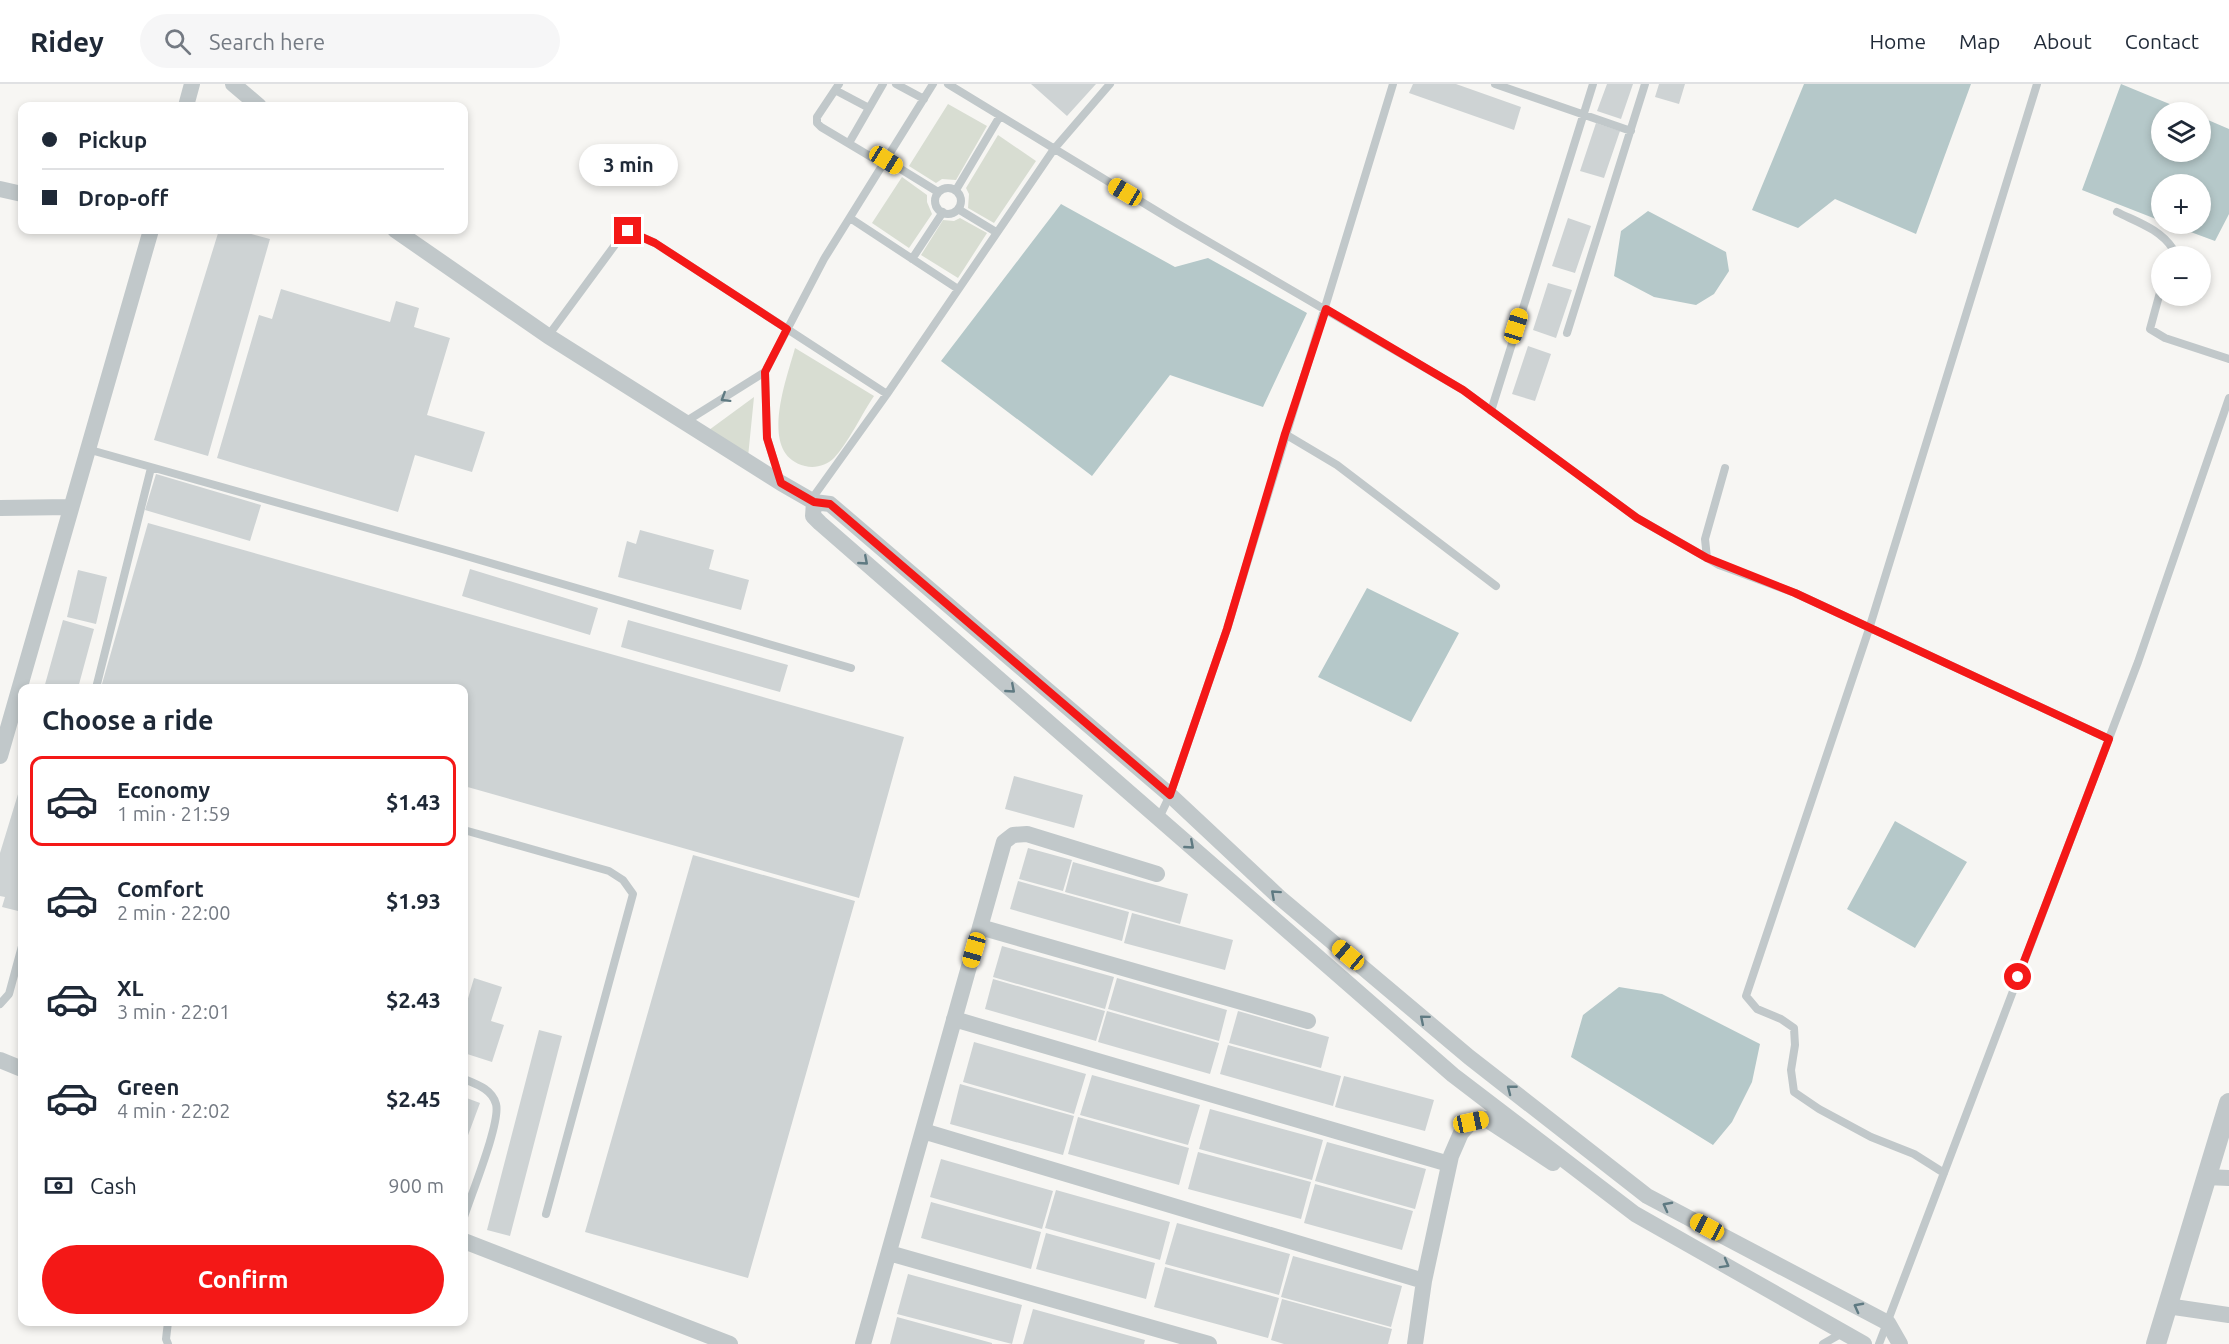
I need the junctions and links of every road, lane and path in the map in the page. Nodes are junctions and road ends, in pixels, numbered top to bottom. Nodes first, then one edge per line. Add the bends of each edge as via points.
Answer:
1 (192, 84) edge
2 (233, 84) edge
3 (883, 84) edge
4 (896, 84) edge
5 (933, 84) edge
6 (948, 84) edge
7 (1110, 84) edge
8 (1393, 84) edge
9 (1495, 84) edge
10 (1593, 84) edge
11 (1645, 84) edge
12 (2037, 84) edge
13 (837, 87) edge
14 (924, 99) junction
15 (187, 102) edge
16 (254, 102) edge
17 (869, 108) junction
18 (1583, 115) junction
19 (999, 116) junction
20 (1631, 132) junction
21 (849, 143) junction
22 (1054, 149) junction
23 (885, 162) junction
24 (0, 189) edge
25 (956, 190) junction
26 (938, 192) junction
27 (18, 193) edge
28 (958, 209) junction
29 (943, 212) junction
30 (2117, 212) dead end
31 (850, 218) junction
32 (996, 232) junction
33 (150, 234) edge
34 (401, 234) edge
35 (2171, 246) edge
36 (912, 259) junction
37 (958, 289) junction
38 (2156, 306) edge
39 (1326, 309) junction
40 (787, 329) junction
41 (1567, 333) dead end
42 (548, 336) junction
43 (2229, 359) edge
44 (765, 372) junction
45 (887, 394) junction
46 (2229, 398) edge
47 (1491, 411) junction
48 (685, 422) junction
49 (1285, 434) junction
50 (87, 449) junction
51 (151, 468) junction
52 (1725, 468) dead end
53 (781, 483) junction
54 (813, 501) junction
55 (70, 507) junction
56 (0, 508) edge
57 (1707, 558) junction
58 (1496, 586) dead end
59 (1869, 629) junction
60 (850, 668) dead end
61 (20, 684) edge
62 (97, 684) edge
63 (18, 692) edge
64 (2109, 739) junction
65 (0, 756) edge
66 (1170, 795) junction
67 (1159, 818) junction
68 (468, 831) edge
69 (1157, 874) dead end
70 (980, 927) junction
71 (18, 961) edge
72 (0, 1004) edge
73 (954, 1019) junction
74 (1308, 1021) dead end
75 (1469, 1057) junction
76 (0, 1060) edge
77 (18, 1067) edge
78 (1453, 1075) junction
79 (468, 1080) edge
80 (2229, 1103) edge
81 (923, 1131) junction
82 (1449, 1164) junction
83 (1944, 1173) junction
84 (1586, 1175) junction
85 (2206, 1177) junction
86 (2229, 1178) edge
87 (468, 1205) edge
88 (546, 1214) dead end
89 (468, 1243) edge
90 (889, 1253) junction
91 (1424, 1281) junction
92 (2167, 1306) junction
93 (2229, 1315) edge
94 (1887, 1323) junction
95 (168, 1326) edge
96 (1844, 1332) junction
97 (168, 1344) edge
98 (730, 1344) edge
99 (863, 1344) edge
100 (1209, 1344) edge
101 (1415, 1344) edge
102 (1823, 1344) edge
103 (1864, 1344) edge
104 (1879, 1344) edge
105 (1900, 1344) edge
106 (2156, 1344) edge

1 - 15 street
2 - 16 street
3 - 17 lane
4 - 14 lane
5 - 14 lane
6 - 19 lane
7 - 22 lane
8 - 39 lane
9 - 18 lane
10 - 18 lane
11 - 20 lane
12 - 59 lane
13 - 17 lane
13 - 21 lane via 817,123
14 - 23 lane
17 - 21 lane
18 - 20 lane
18 - 47 lane
19 - 22 lane
19 - 25 lane
20 - 41 lane
21 - 23 lane
22 - 32 lane
22 - 39 lane
23 - 26 lane
23 - 31 lane
24 - 27 street
25 - 26 lane
25 - 28 lane via 960,197
26 - 29 lane via 935,204
28 - 29 lane
28 - 32 lane
29 - 36 lane
30 - 35 lane via 2153,229
31 - 36 lane
31 - 40 lane
32 - 37 lane
33 - 50 street
34 - 42 street
36 - 37 lane
37 - 45 lane
38 - 43 lane via 2150,329 2165,338
39 - 47 lane via 1463,390
39 - 49 lane
40 - 42 lane via 655,243 628,231
40 - 44 lane
40 - 45 lane
42 - 48 street
44 -> 48 lane
44 - 53 lane via 767,438
45 - 54 lane
46 - 64 lane
47 - 57 lane via 1637,518
48 - 53 street
49 - 58 lane via 1337,465
49 - 66 lane via 1227,629
50 - 51 lane
50 - 55 street
51 - 60 lane
51 - 62 lane
52 - 57 lane via 1705,539
53 - 54 street
54 - 66 street via 830,504
54 -> 67 street via 813,516 820,523
55 - 56 street
55 - 61 street
57 - 59 lane via 1795,593
59 - 64 lane
59 - 83 lane via 1746,996 1757,1009 1794,1028 1794,1092 1819,1109 1871,1137 1914,1154
63 - 65 street
64 - 83 lane
66 - 67 lane
75 -> 66 street via 1279,897
67 -> 78 street
68 - 88 lane via 609,871 623,880 633,894
69 - 70 street via 1027,834 1013,835 1004,842
70 - 73 street
70 - 74 street
71 - 72 lane via 9,994
73 - 81 street
73 - 82 street
75 - 78 street
94 -> 75 street via 1647,1196
76 - 77 street
78 - 84 street
79 - 87 lane via 490,1093 496,1105 495,1123
80 - 85 street
81 - 90 street
81 - 91 street
82 - 84 street via 1461,1133 1471,1122 1486,1119 1556,1165
82 - 91 street
83 - 94 lane
84 -> 96 street via 1635,1214
85 - 86 street
85 - 92 street
89 - 98 street
90 - 99 street
90 - 100 street
91 - 101 street
92 - 93 street
92 - 106 street
94 - 104 lane
94 - 105 street
95 - 97 lane
96 - 102 lane
96 - 103 street

